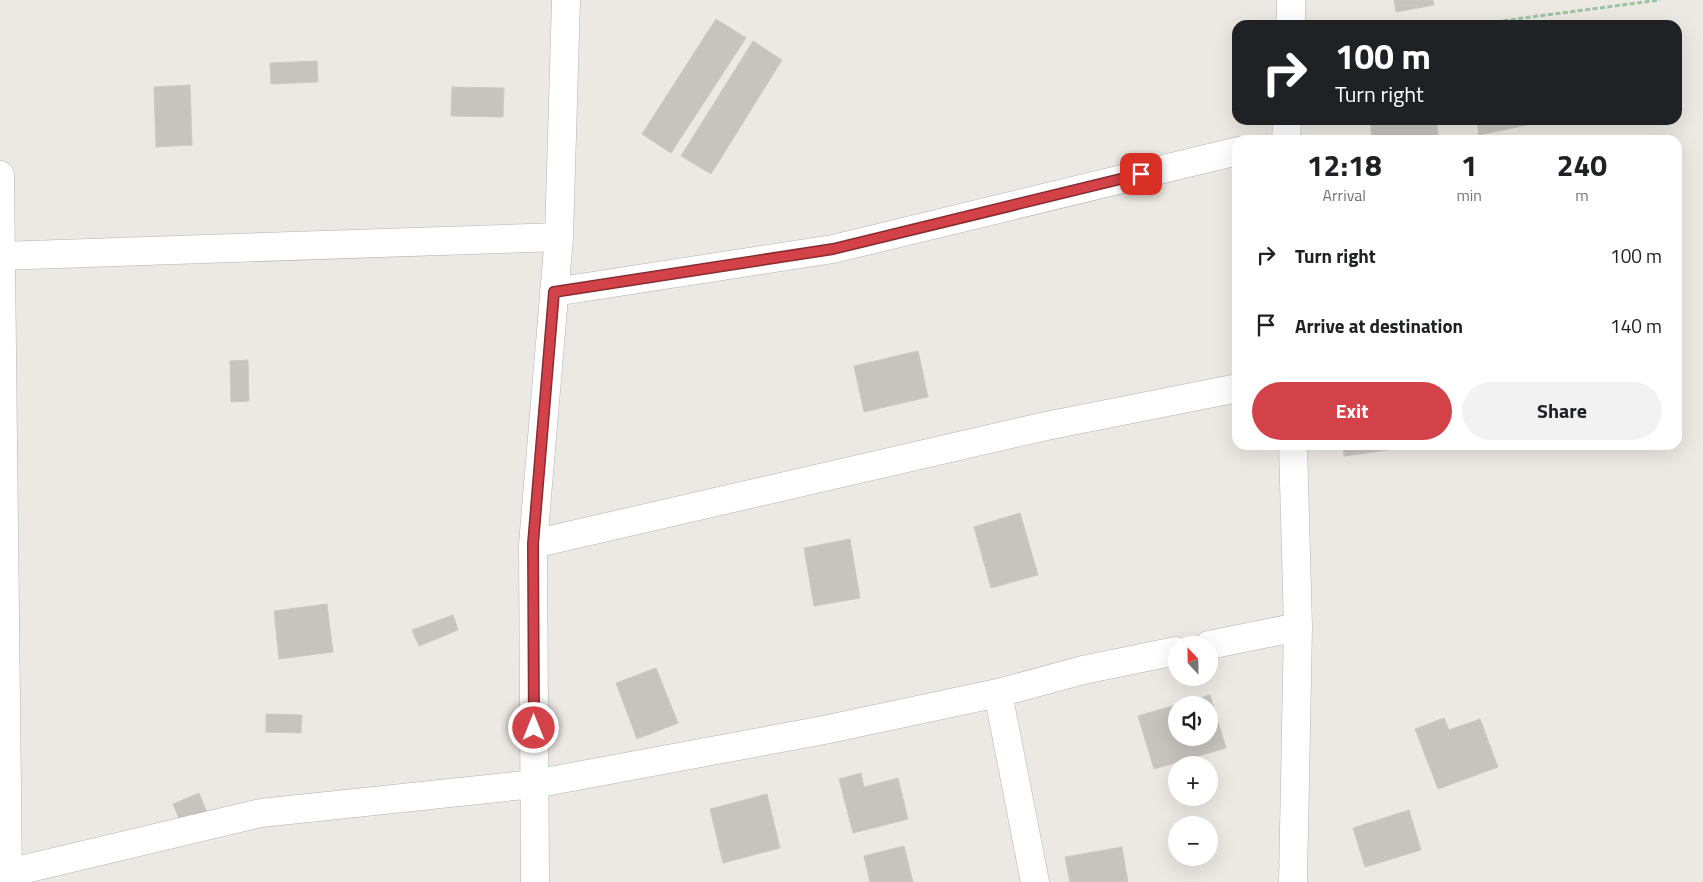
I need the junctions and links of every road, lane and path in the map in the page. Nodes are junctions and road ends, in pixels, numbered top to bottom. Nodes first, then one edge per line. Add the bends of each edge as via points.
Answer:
1 (566, 0) edge
2 (1291, 0) edge
3 (1660, 0) edge
4 (1291, 20) edge
5 (1508, 20) edge
6 (1232, 152) edge
7 (0, 175) edge
8 (558, 238) junction
9 (0, 256) edge
10 (554, 292) junction
11 (1232, 389) edge
12 (1293, 450) edge
13 (533, 544) junction
14 (1298, 627) junction
15 (1218, 643) edge
16 (1168, 653) edge
17 (998, 693) junction
18 (534, 784) junction
19 (5, 877) edge
20 (534, 882) edge
21 (1035, 882) edge
22 (1293, 882) edge

1 - 8 street
2 - 4 street
3 - 5 path
6 - 10 street via 833,249
7 - 9 street
8 - 9 street
8 - 10 street
9 - 19 street
10 - 13 street
11 - 13 street via 1046,426
12 - 14 street
13 - 18 street
14 - 15 street
14 - 22 street
16 - 17 street via 1083,670
17 - 18 street via 824,730
17 - 21 street
18 - 19 street via 261,813
18 - 20 street

